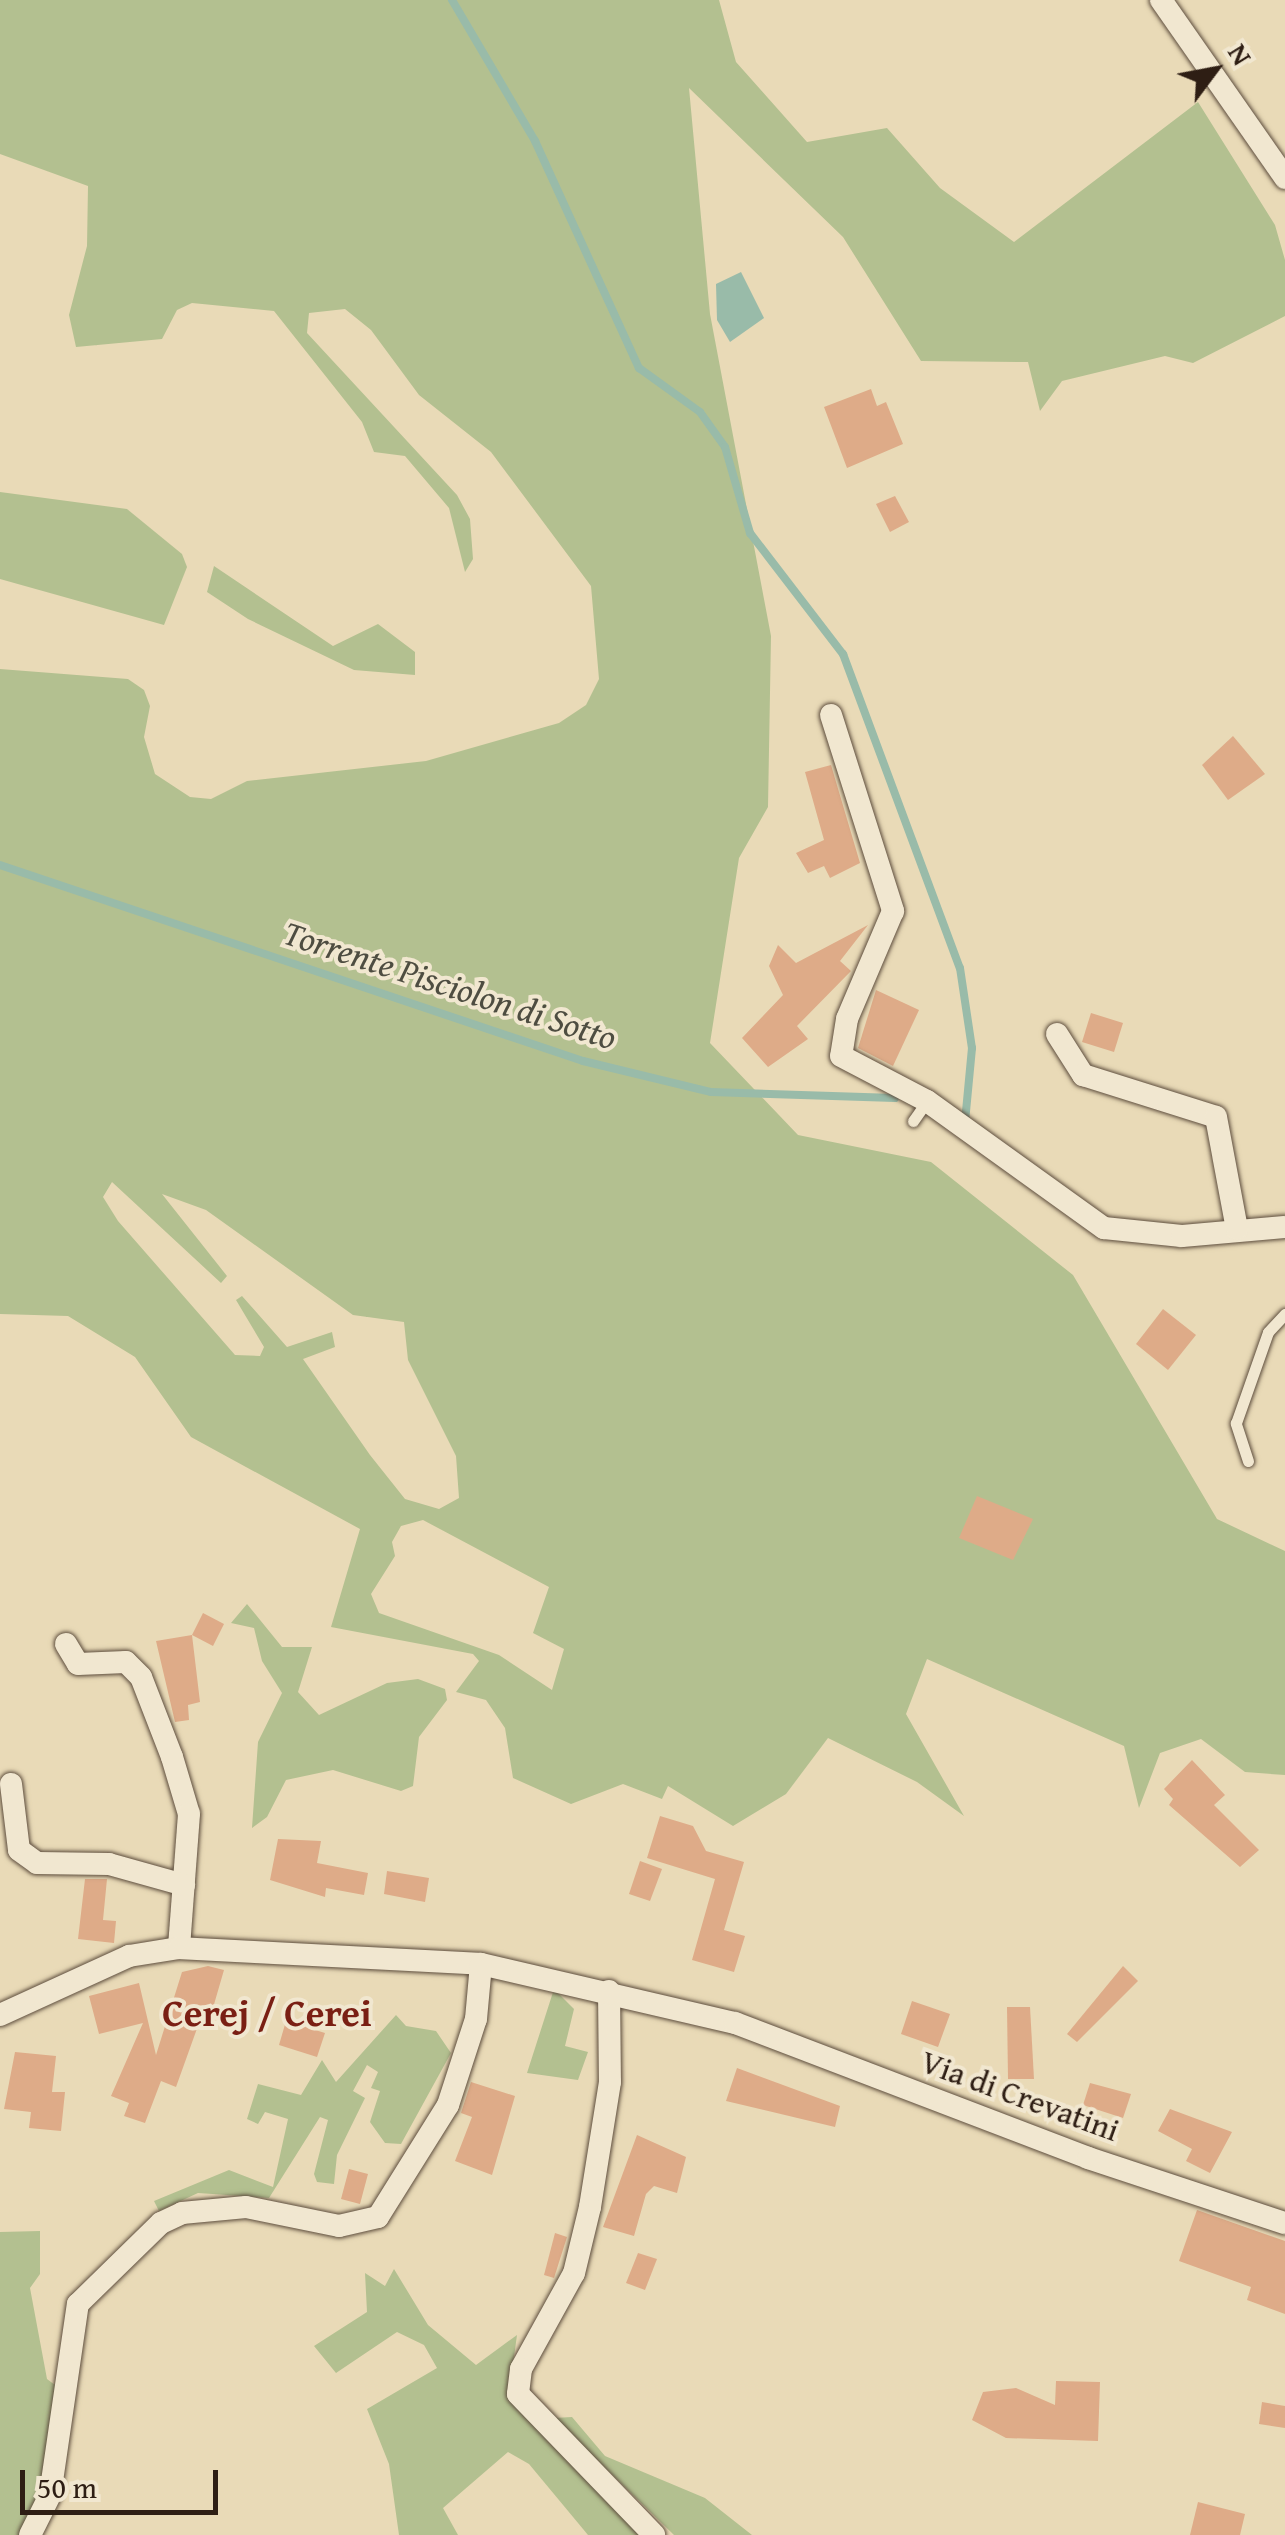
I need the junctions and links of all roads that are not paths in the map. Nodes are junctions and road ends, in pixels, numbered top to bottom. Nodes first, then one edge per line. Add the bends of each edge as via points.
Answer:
1 (1161, 0) edge
2 (1285, 178) edge
3 (831, 714) dead end
4 (1057, 1034) dead end
5 (927, 1101) junction
6 (913, 1121) dead end
7 (1285, 1227) edge
8 (1237, 1229) junction
9 (1285, 1314) edge
10 (1248, 1462) dead end
11 (66, 1644) dead end
12 (12, 1784) dead end
13 (184, 1885) junction
14 (180, 1948) junction
15 (481, 1964) junction
16 (609, 1992) junction
17 (0, 2015) edge
18 (1285, 2223) edge
19 (30, 2535) edge
20 (654, 2535) edge

1 - 2 street
3 - 5 street via 893,910 847,1019 842,1056
4 - 8 street via 1083,1075 1216,1118
5 - 6 lane
5 - 8 street via 1104,1228 1182,1236
7 - 8 street
9 - 10 lane via 1268,1332 1236,1424
11 - 13 street via 78,1664 126,1662 141,1677 189,1814
12 - 13 street via 19,1850 37,1863 109,1864
13 - 14 street
14 - 15 street, Via di Crevatini
14 - 17 street, Via di Crevatini via 129,1956
15 - 16 street, Via di Crevatini
15 - 19 street via 476,2019 448,2104 378,2217 339,2226 246,2207 182,2213 161,2223 78,2304 50,2494
16 - 18 street, Via di Crevatini via 735,2023 1088,2158
16 - 20 street via 610,2082 590,2207 574,2273 521,2369 518,2394

